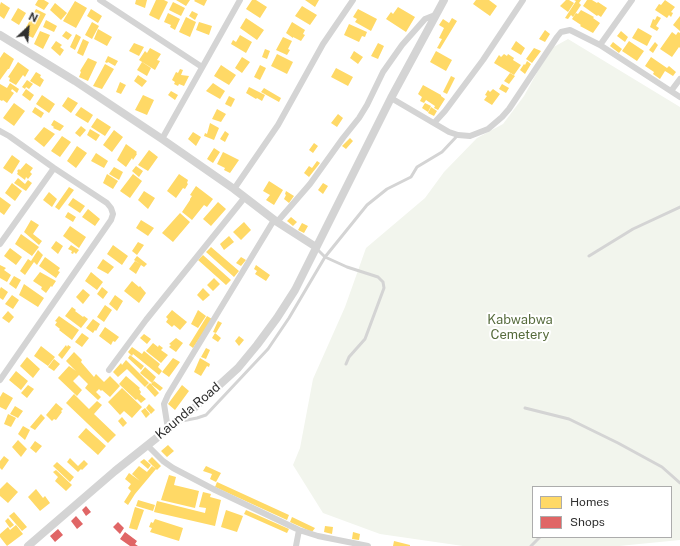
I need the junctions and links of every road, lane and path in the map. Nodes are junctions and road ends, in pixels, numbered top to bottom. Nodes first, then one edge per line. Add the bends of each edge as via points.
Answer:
1 (100, 0) edge
2 (240, 0) edge
3 (353, 0) edge
4 (444, 0) edge
5 (523, 0) edge
6 (632, 0) edge
7 (435, 15) junction
8 (0, 35) edge
9 (600, 45) junction
10 (202, 68) junction
11 (680, 79) edge
12 (671, 91) junction
13 (680, 97) edge
14 (391, 98) junction
15 (434, 123) junction
16 (0, 131) edge
17 (458, 135) junction
18 (162, 139) junction
19 (54, 168) junction
20 (234, 189) junction
21 (245, 197) junction
22 (680, 207) edge
23 (276, 221) junction
24 (0, 244) edge
25 (316, 247) junction
26 (589, 256) dead end
27 (325, 257) junction
28 (346, 364) dead end
29 (109, 370) dead end
30 (0, 380) edge
31 (524, 408) dead end
32 (178, 421) junction
33 (168, 429) junction
34 (147, 445) junction
35 (680, 484) edge
36 (299, 530) junction
37 (539, 538) edge
38 (28, 546) edge
39 (296, 546) edge
40 (368, 546) edge
41 (531, 546) edge

1 - 10 street
2 - 10 street
3 - 20 street via 324,44 278,125
4 - 7 street, Kaunda Road
5 - 15 street via 483,60
6 - 9 street
7 - 14 street, Kaunda Road
7 - 23 street via 426,19 402,45 383,72 359,118 310,184
8 - 18 street
9 - 12 street
9 - 17 street via 570,30 562,32 556,36 502,117 482,132 470,136
10 - 18 street
11 - 12 street
12 - 13 street
14 - 15 street
14 - 25 street, Kaunda Road
15 - 17 street
16 - 19 street
17 - 27 lane via 442,152 417,166 411,177 377,195
18 - 20 street
19 - 24 street
19 - 30 street via 106,203 113,214
20 - 21 street
21 - 23 street
21 - 29 street
22 - 26 lane via 633,228
23 - 25 street
23 - 33 street via 168,395 164,404
25 - 27 lane
25 - 32 street, Kaunda Road via 295,290 258,345 238,368
27 - 28 lane via 383,282 384,288 364,339
27 - 32 lane via 290,318 268,349 206,415
31 - 35 lane via 569,419 662,467
32 - 33 street, Kaunda Road
33 - 34 street, Kaunda Road
34 - 36 street via 173,468
34 - 38 street, Kaunda Road
36 - 39 street
36 - 40 street
37 - 41 lane

